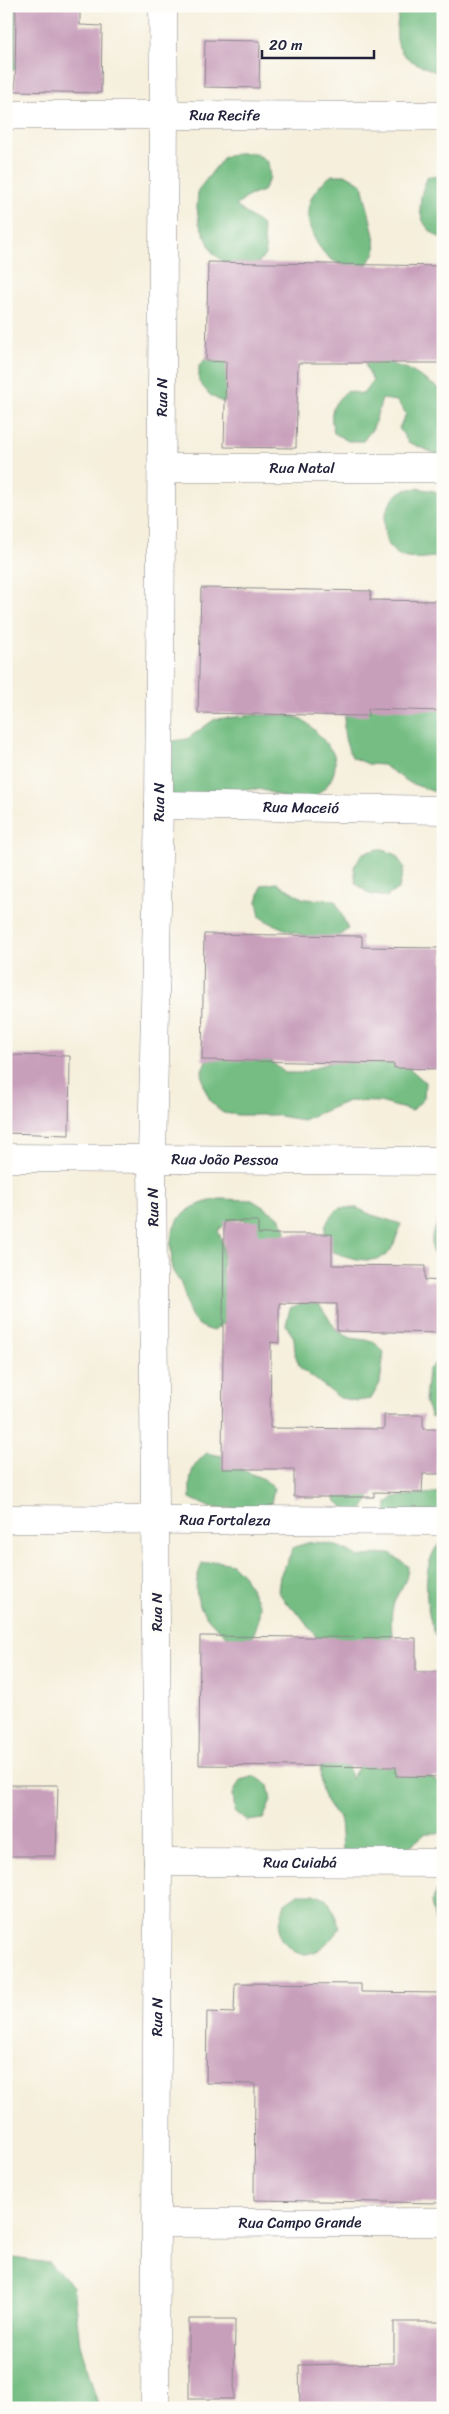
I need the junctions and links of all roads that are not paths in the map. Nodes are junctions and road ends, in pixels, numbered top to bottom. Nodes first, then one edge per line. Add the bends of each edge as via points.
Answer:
1 (163, 6) edge
2 (164, 115) junction
3 (6, 116) edge
4 (443, 116) edge
5 (161, 468) junction
6 (443, 468) edge
7 (159, 805) junction
8 (443, 810) edge
9 (6, 1158) edge
10 (152, 1159) junction
11 (443, 1161) edge
12 (6, 1519) edge
13 (156, 1520) junction
14 (443, 1520) edge
15 (158, 1862) junction
16 (443, 1863) edge
17 (443, 2222) edge
18 (158, 2223) junction
19 (155, 2408) edge

1 - 2 street, Rua N
2 - 3 street, Rua Recife
2 - 4 street, Rua Recife
2 - 5 street, Rua N
5 - 6 street, Rua Natal
5 - 7 street, Rua N
7 - 8 street, Rua Maceió
7 - 10 street, Rua N
9 - 10 street, Rua João Pessoa
10 - 11 street, Rua João Pessoa
10 - 13 street, Rua N
12 - 13 street, Rua Fortaleza
13 - 14 street, Rua Fortaleza
13 - 15 street, Rua N
15 - 16 street, Rua Cuiabá
15 - 18 street, Rua N
17 - 18 street, Rua Campo Grande
18 - 19 street, Rua N

